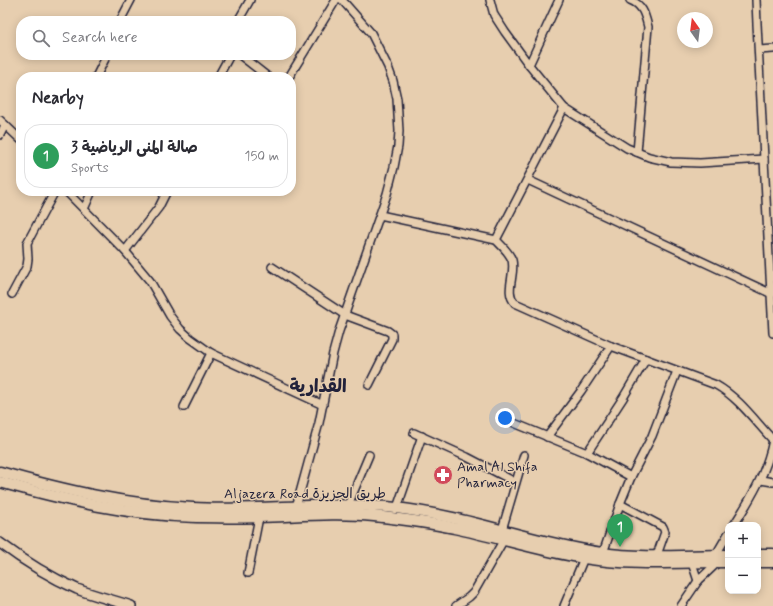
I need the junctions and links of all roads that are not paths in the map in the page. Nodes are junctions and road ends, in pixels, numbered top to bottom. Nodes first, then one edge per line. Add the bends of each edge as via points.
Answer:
1 (131, 0) edge
2 (250, 0) edge
3 (336, 0) edge
4 (342, 0) edge
5 (490, 0) edge
6 (559, 0) edge
7 (630, 0) edge
8 (756, 0) edge
9 (123, 16) edge
10 (241, 16) edge
11 (759, 50) junction
12 (773, 50) edge
13 (104, 60) edge
14 (227, 60) edge
15 (246, 60) edge
16 (529, 65) junction
17 (98, 72) edge
18 (221, 72) edge
19 (262, 72) edge
20 (292, 72) edge
21 (564, 108) junction
22 (3, 123) edge
23 (0, 135) edge
24 (16, 135) edge
25 (638, 152) junction
26 (764, 159) junction
27 (528, 180) junction
28 (52, 196) edge
29 (71, 196) edge
30 (90, 196) edge
31 (164, 196) edge
32 (84, 209) junction
33 (380, 215) junction
34 (496, 240) junction
35 (125, 251) junction
36 (272, 267) dead end
37 (12, 294) dead end
38 (772, 294) junction
39 (772, 309) edge
40 (345, 314) junction
41 (773, 333) edge
42 (611, 346) junction
43 (211, 353) junction
44 (646, 359) junction
45 (677, 371) junction
46 (369, 385) dead end
47 (323, 405) junction
48 (184, 407) dead end
49 (514, 423) dead end
50 (414, 433) dead end
51 (422, 436) junction
52 (546, 437) junction
53 (773, 440) edge
54 (587, 453) junction
55 (369, 455) dead end
56 (524, 455) dead end
57 (0, 472) edge
58 (631, 477) junction
59 (761, 480) junction
60 (0, 482) edge
61 (515, 482) junction
62 (773, 482) edge
63 (620, 504) junction
64 (348, 505) junction
65 (397, 508) junction
66 (295, 510) junction
67 (259, 517) junction
68 (736, 522) edge
69 (502, 530) junction
70 (503, 541) junction
71 (725, 542) edge
72 (0, 543) edge
73 (603, 553) junction
74 (761, 554) edge
75 (773, 554) edge
76 (657, 555) junction
77 (584, 558) junction
78 (718, 560) edge
79 (761, 562) edge
80 (773, 562) edge
81 (692, 563) junction
82 (248, 573) dead end
83 (698, 581) junction
84 (131, 606) edge
85 (456, 606) edge
86 (564, 606) edge
87 (681, 606) edge

1 - 9 street
2 - 10 street
3 - 20 street
4 - 33 street via 374,38 388,67 397,99 398,146
5 - 16 street via 494,15
6 - 16 street
7 - 25 street via 636,2 644,11 648,27
8 - 11 street
11 - 12 street
11 - 26 street
13 - 17 street
14 - 18 street
15 - 19 street
16 - 21 street
21 - 25 street
21 - 27 street
22 - 23 street
22 - 24 street
25 - 26 street via 671,162
26 - 38 street
27 - 34 street
27 - 38 street
28 - 37 street via 27,244 27,266
29 - 32 street
30 - 32 street
31 - 35 street
32 - 35 street
33 - 34 street
33 - 40 street
34 - 42 street via 509,254 512,262 510,294 515,303
35 - 43 street via 150,281 180,329
36 - 40 street
38 - 39 street
39 - 41 street
40 - 46 street via 392,334 392,339
40 - 47 street via 333,353
42 - 44 street
42 - 52 street
43 - 47 street
43 - 48 street
44 - 45 street
44 - 54 street
45 - 53 street via 726,390
45 - 58 street via 652,436
47 - 66 street
49 - 52 street
50 - 51 street
51 - 61 street
51 - 65 street
52 - 54 street
53 - 59 street
54 - 58 street
55 - 64 street
56 - 61 street
57 - 66 main road, Aljazera Road طريق الجزيزة via 81,493 158,505
58 - 63 street
59 - 62 street
59 - 68 street
60 - 67 main road, Aljazera Road طريق الجزيزة via 120,510 195,517
61 - 69 street
63 - 73 street
63 - 76 street via 663,527 665,532
64 - 65 main road, Aljazera Road طريق الجزيزة
64 - 66 main road, Aljazera Road طريق الجزيزة
65 - 69 main road, Aljazera Road طريق الجزيزة
66 - 67 main road, Aljazera Road طريق الجزيزة
66 - 70 main road, Aljazera Road طريق الجزيزة via 415,520
67 - 82 street
69 - 73 main road, Aljazera Road طريق الجزيزة
70 - 77 main road, Aljazera Road طريق الجزيزة
70 - 85 street via 474,592
71 - 78 street
72 - 84 street via 50,575 78,589
73 - 76 main road, Aljazera Road طريق الجزيزة
74 - 75 main road
76 - 78 main road, Aljazera Road طريق الجزيزة
77 - 81 main road, Aljazera Road طريق الجزيزة via 638,564
77 - 86 street
78 - 81 main road, Aljazera Road طريق الجزيزة
78 - 83 street
79 - 80 main road
81 - 83 street
83 - 87 street

